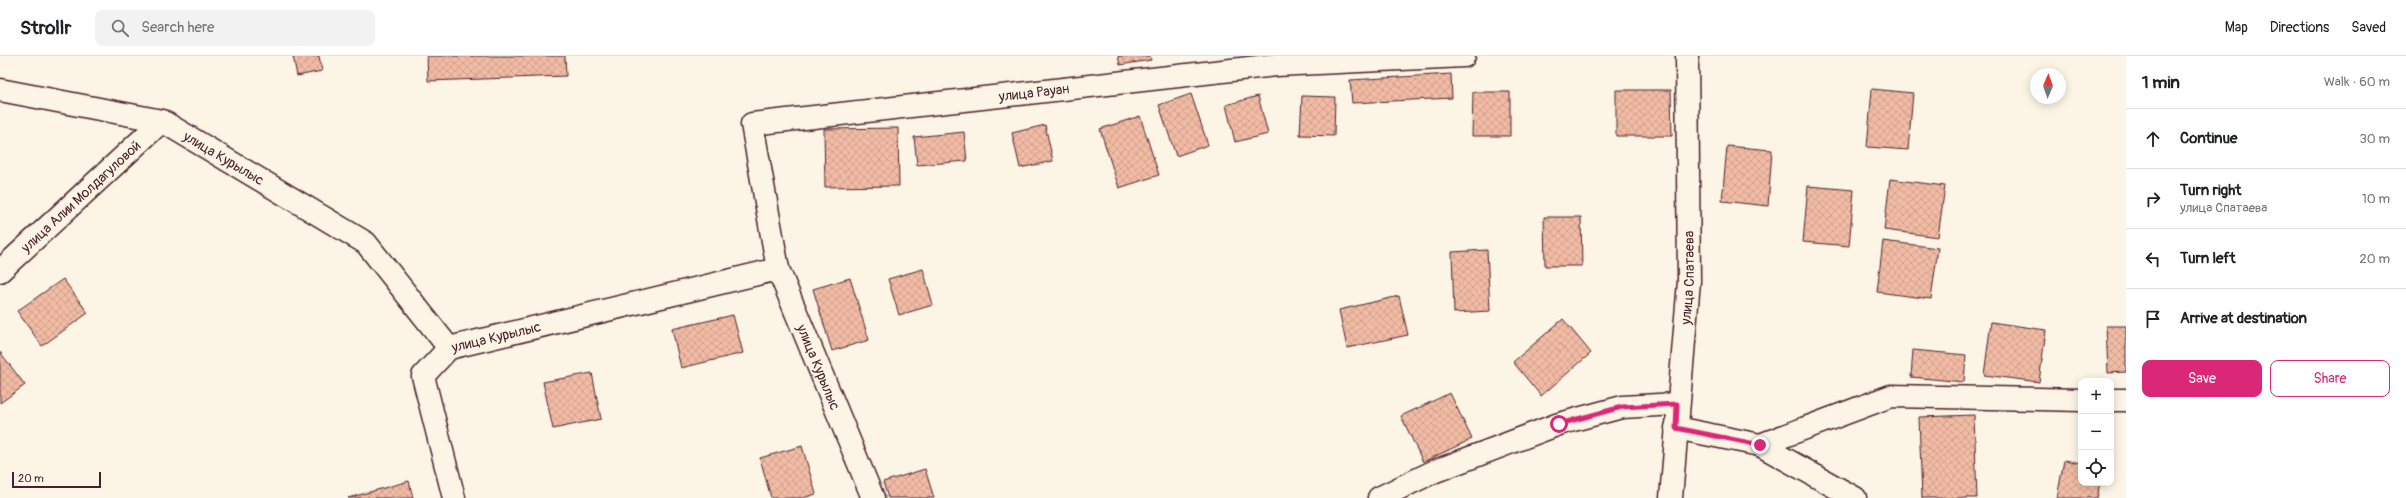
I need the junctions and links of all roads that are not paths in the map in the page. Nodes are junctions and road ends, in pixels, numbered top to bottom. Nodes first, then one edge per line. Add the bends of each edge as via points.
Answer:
1 (1464, 56) edge
2 (1688, 56) edge
3 (0, 90) edge
4 (162, 121) junction
5 (778, 269) junction
6 (0, 271) edge
7 (449, 348) junction
8 (2078, 400) edge
9 (2114, 400) edge
10 (2126, 400) edge
11 (1677, 404) junction
12 (1676, 428) junction
13 (1760, 445) junction
14 (454, 498) edge
15 (873, 498) edge
16 (1379, 498) edge
17 (1671, 498) edge
18 (1855, 498) edge

1 - 5 street, улица Рауан via 1276,65 752,124
2 - 11 street, улица Спатаева via 1689,281
3 - 4 street, улица Курылыс
4 - 6 street, улица Алии Молдагуловой
4 - 7 street, улица Курылыс via 366,243
5 - 7 street, улица Курылыс
5 - 15 street, улица Курылыс
7 - 14 street via 424,376
8 - 13 street via 1891,396
9 - 10 street
11 - 12 street, улица Спатаева
11 - 16 street via 1622,407 1559,424 1433,472
12 - 13 street
12 - 17 street, улица Спатаева
13 - 18 street

